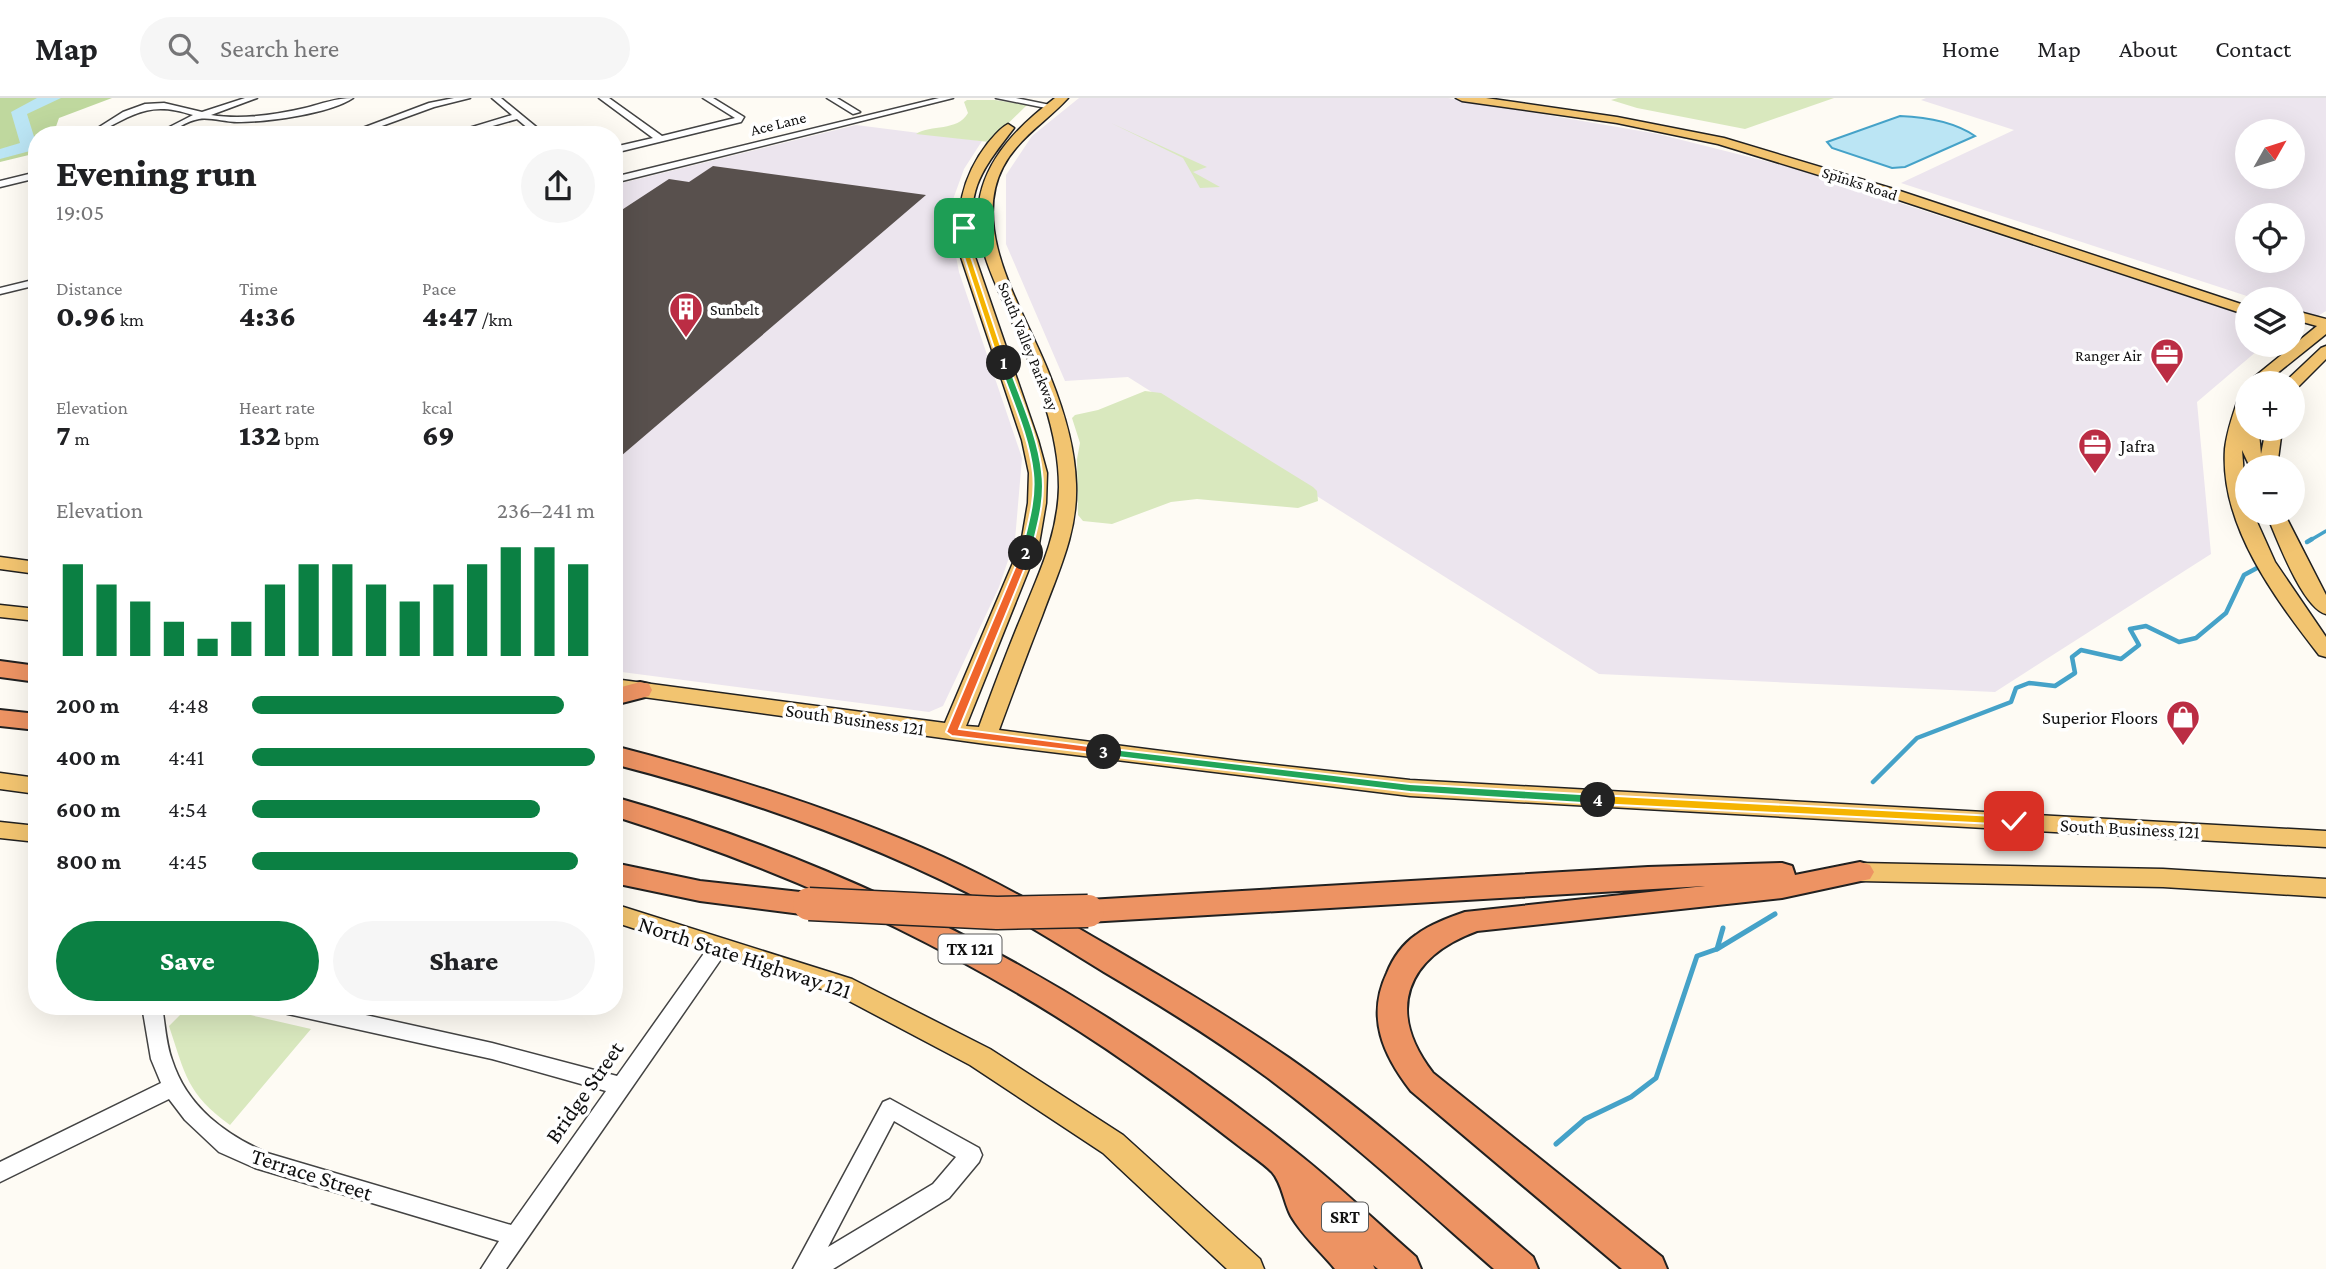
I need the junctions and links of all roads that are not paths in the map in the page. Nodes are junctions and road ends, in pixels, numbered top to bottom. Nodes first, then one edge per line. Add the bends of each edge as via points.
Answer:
1 (253, 98) edge
2 (349, 98) edge
3 (466, 98) edge
4 (496, 98) edge
5 (603, 98) edge
6 (708, 98) edge
7 (949, 98) edge
8 (1000, 98) edge
9 (1062, 98) edge
10 (1462, 98) edge
11 (1505, 98) edge
12 (836, 99) edge
13 (1038, 101) edge
14 (1051, 106) junction
15 (1552, 108) junction
16 (856, 112) dead end
17 (203, 114) junction
18 (518, 116) junction
19 (105, 126) edge
20 (177, 126) edge
21 (373, 126) edge
22 (482, 126) edge
23 (531, 126) edge
24 (661, 139) junction
25 (1723, 139) junction
26 (623, 148) edge
27 (28, 177) edge
28 (623, 178) edge
29 (0, 184) edge
30 (968, 191) junction
31 (989, 191) junction
32 (28, 284) edge
33 (0, 290) edge
34 (2235, 295) edge
35 (2235, 307) edge
36 (2305, 321) edge
37 (2305, 328) edge
38 (2323, 330) edge
39 (2326, 351) edge
40 (2270, 371) edge
41 (2304, 371) edge
42 (1056, 411) junction
43 (1021, 414) junction
44 (2237, 441) edge
45 (2281, 525) edge
46 (2252, 537) junction
47 (0, 563) edge
48 (28, 567) edge
49 (2310, 587) junction
50 (2326, 608) edge
51 (0, 611) edge
52 (28, 614) edge
53 (2326, 651) edge
54 (28, 666) edge
55 (2, 669) edge
56 (28, 673) edge
57 (623, 688) edge
58 (640, 690) junction
59 (623, 695) edge
60 (0, 718) edge
61 (28, 721) edge
62 (952, 732) junction
63 (986, 737) junction
64 (623, 757) edge
65 (0, 781) edge
66 (28, 785) edge
67 (623, 809) edge
68 (0, 831) edge
69 (28, 833) edge
70 (2326, 839) edge
71 (1860, 872) junction
72 (623, 875) edge
73 (2326, 888) edge
74 (623, 917) edge
75 (719, 947) junction
76 (154, 1015) edge
77 (329, 1015) edge
78 (620, 1086) junction
79 (173, 1087) junction
80 (1287, 1164) junction
81 (0, 1172) edge
82 (515, 1236) junction
83 (1516, 1266) edge
84 (493, 1269) edge
85 (805, 1269) edge
86 (813, 1269) edge
87 (1249, 1269) edge
88 (1357, 1269) edge
89 (1403, 1269) edge
90 (1649, 1269) edge

1 - 17 street
2 - 17 street via 292,114 222,119
3 - 21 street
4 - 18 street
5 - 24 street
6 - 24 street via 740,117
7 - 28 street, Ace Lane
8 - 13 street
9 - 14 main road, South Valley Parkway
10 - 15 main road, Spinks Road
11 - 15 main road, Spinks Road
12 - 16 street
13 - 14 street
13 - 30 main road, South Valley Parkway via 996,140
14 - 31 main road, South Valley Parkway via 1027,125 1003,155
15 - 25 main road, Spinks Road
17 - 19 street via 170,105 143,107
17 - 20 street
18 - 22 street
18 - 23 street
24 - 26 street
25 - 34 main road, Spinks Road via 1813,158
25 - 35 main road, Spinks Road
27 - 29 street
30 - 31 main road
30 - 43 main road, South Valley Parkway via 963,208 967,254
31 - 42 main road, South Valley Parkway via 985,222 991,252
32 - 33 street
36 - 38 main road
37 - 38 main road
38 - 40 main road
39 - 41 main road
42 - 43 main road
42 - 63 main road, South Valley Parkway via 1067,473 1067,514 1056,555
43 - 62 main road, South Valley Parkway via 1038,472 1030,544
44 - 46 main road via 2233,458 2239,500
45 - 49 main road
46 - 49 main road via 2271,544 2293,580
46 - 53 main road
47 - 48 main road
49 - 50 main road
51 - 52 main road
54 - 55 highway
55 - 56 highway
57 - 58 main road, South Business 121
58 - 59 highway
58 - 62 main road, South Business 121
60 - 61 highway
62 - 63 main road, South Business 121
63 - 70 main road, South Business 121 via 1437,790
64 - 83 highway via 694,776 849,829 1006,900 1180,1002 1278,1068 1362,1132
65 - 66 main road
67 - 80 highway, TX 121 via 772,858 934,930 1086,1019
68 - 69 main road
71 - 72 highway, bridge via 1648,877 997,913 808,904 700,891
71 - 73 main road via 2163,878
71 - 90 highway via 1782,888 1475,920 1446,930 1421,947 1402,971 1392,996 1392,1023 1402,1055 1422,1083
74 - 75 main road, North State Highway 121
75 - 78 street, Bridge Street
75 - 87 main road, North State Highway 121 via 843,986 980,1057 1113,1144
76 - 79 street, Terrace Street via 161,1059
77 - 78 street via 492,1051
78 - 82 street, Bridge Street
79 - 81 street
79 - 82 street, Terrace Street via 192,1114 227,1145 263,1161
80 - 88 highway via 1304,1206
80 - 89 highway, SRT
82 - 84 street, Bridge Street
85 - 86 street via 890,1108 971,1155 941,1191

